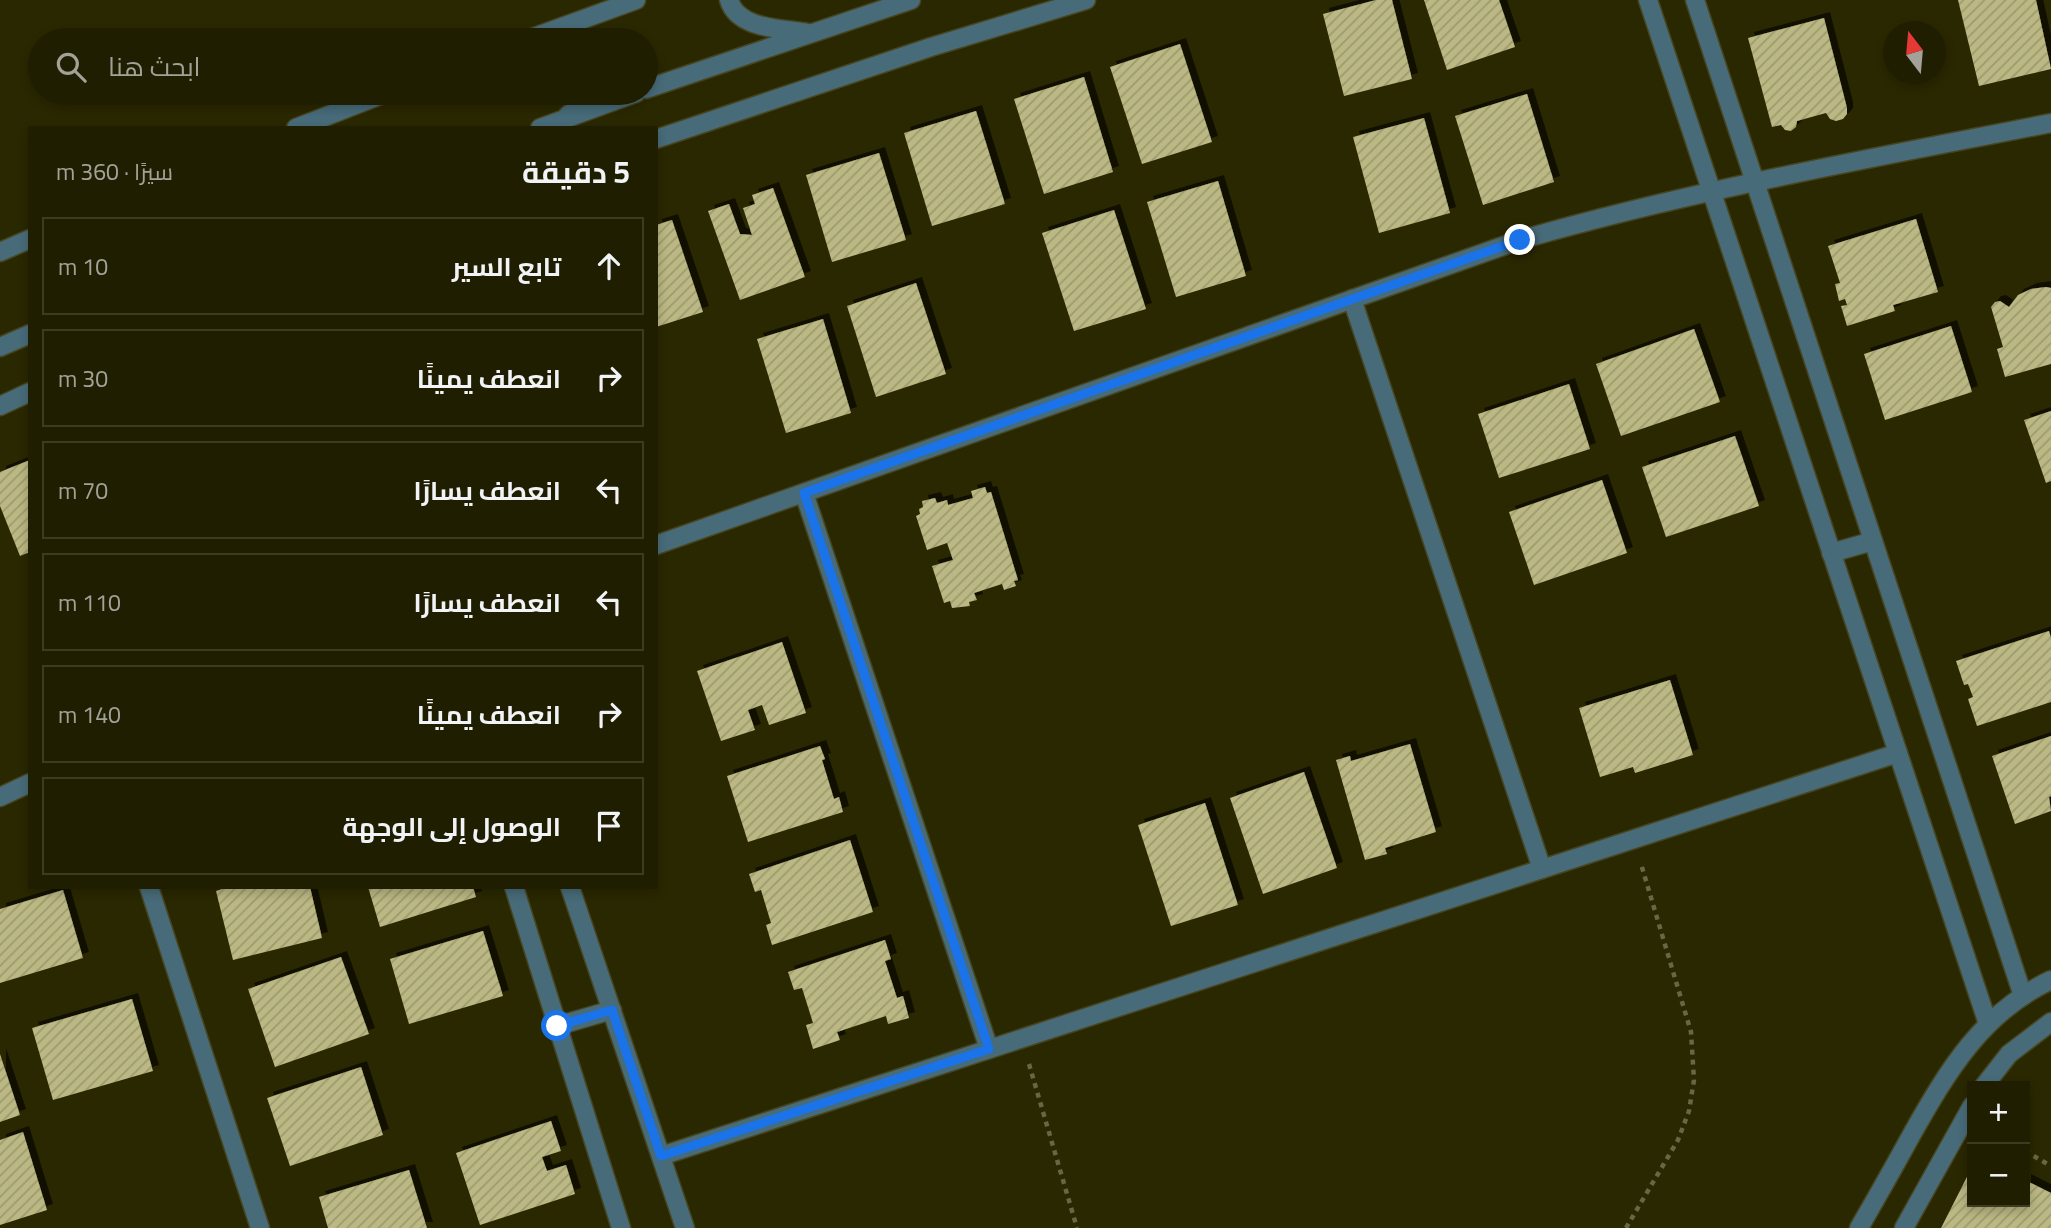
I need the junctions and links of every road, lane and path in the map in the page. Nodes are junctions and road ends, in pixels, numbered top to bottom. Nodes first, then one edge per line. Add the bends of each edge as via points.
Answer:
1 (636, 0) edge
2 (729, 0) edge
3 (911, 0) edge
4 (1086, 0) edge
5 (1648, 0) edge
6 (1695, 0) edge
7 (559, 28) edge
8 (810, 33) junction
9 (658, 85) edge
10 (355, 105) edge
11 (579, 105) edge
12 (603, 105) edge
13 (559, 121) junction
14 (2051, 123) edge
15 (301, 126) edge
16 (545, 126) edge
17 (658, 138) edge
18 (1754, 182) junction
19 (1710, 191) junction
20 (28, 240) edge
21 (0, 252) edge
22 (1352, 299) junction
23 (28, 335) edge
24 (0, 347) edge
25 (28, 393) edge
26 (0, 405) edge
27 (804, 493) junction
28 (1873, 541) junction
29 (658, 544) edge
30 (1831, 553) junction
31 (1898, 753) junction
32 (28, 784) edge
33 (0, 797) edge
34 (1634, 839) junction
35 (1542, 869) junction
36 (150, 889) edge
37 (515, 889) edge
38 (571, 889) edge
39 (2051, 980) edge
40 (2023, 996) junction
41 (612, 1010) junction
42 (2051, 1022) edge
43 (1988, 1024) junction
44 (557, 1026) junction
45 (1022, 1039) junction
46 (989, 1049) junction
47 (1988, 1081) edge
48 (1967, 1116) edge
49 (2030, 1154) edge
50 (661, 1156) junction
51 (2051, 1166) edge
52 (260, 1228) edge
53 (621, 1228) edge
54 (685, 1228) edge
55 (1077, 1228) edge
56 (1626, 1228) edge
57 (1859, 1228) edge
58 (1903, 1228) edge

1 - 7 street
2 - 8 street via 746,21
3 - 8 street
4 - 17 street
5 - 19 street
6 - 18 street
8 - 9 street
10 - 15 street
11 - 13 street
12 - 13 street
13 - 16 street
14 - 18 street
18 - 19 street
18 - 28 street
19 - 22 street via 1520,240
19 - 30 street
20 - 21 street
22 - 27 street
22 - 35 street
23 - 24 street
25 - 26 street
27 - 29 street
27 - 46 street
28 - 30 street
28 - 40 street
30 - 31 street
31 - 34 street
31 - 43 street
32 - 33 street
34 - 35 street
34 - 56 path via 1692,1032 1694,1068 1689,1111 1678,1140
35 - 45 street
36 - 52 street
37 - 44 street
38 - 41 street
39 - 40 street
40 - 43 street
41 - 44 street
41 - 50 street
42 - 47 street via 2009,1054
43 - 57 street via 1941,1083
44 - 53 street
45 - 46 street
45 - 55 path
46 - 50 street
48 - 58 street
49 - 51 path
50 - 54 street

